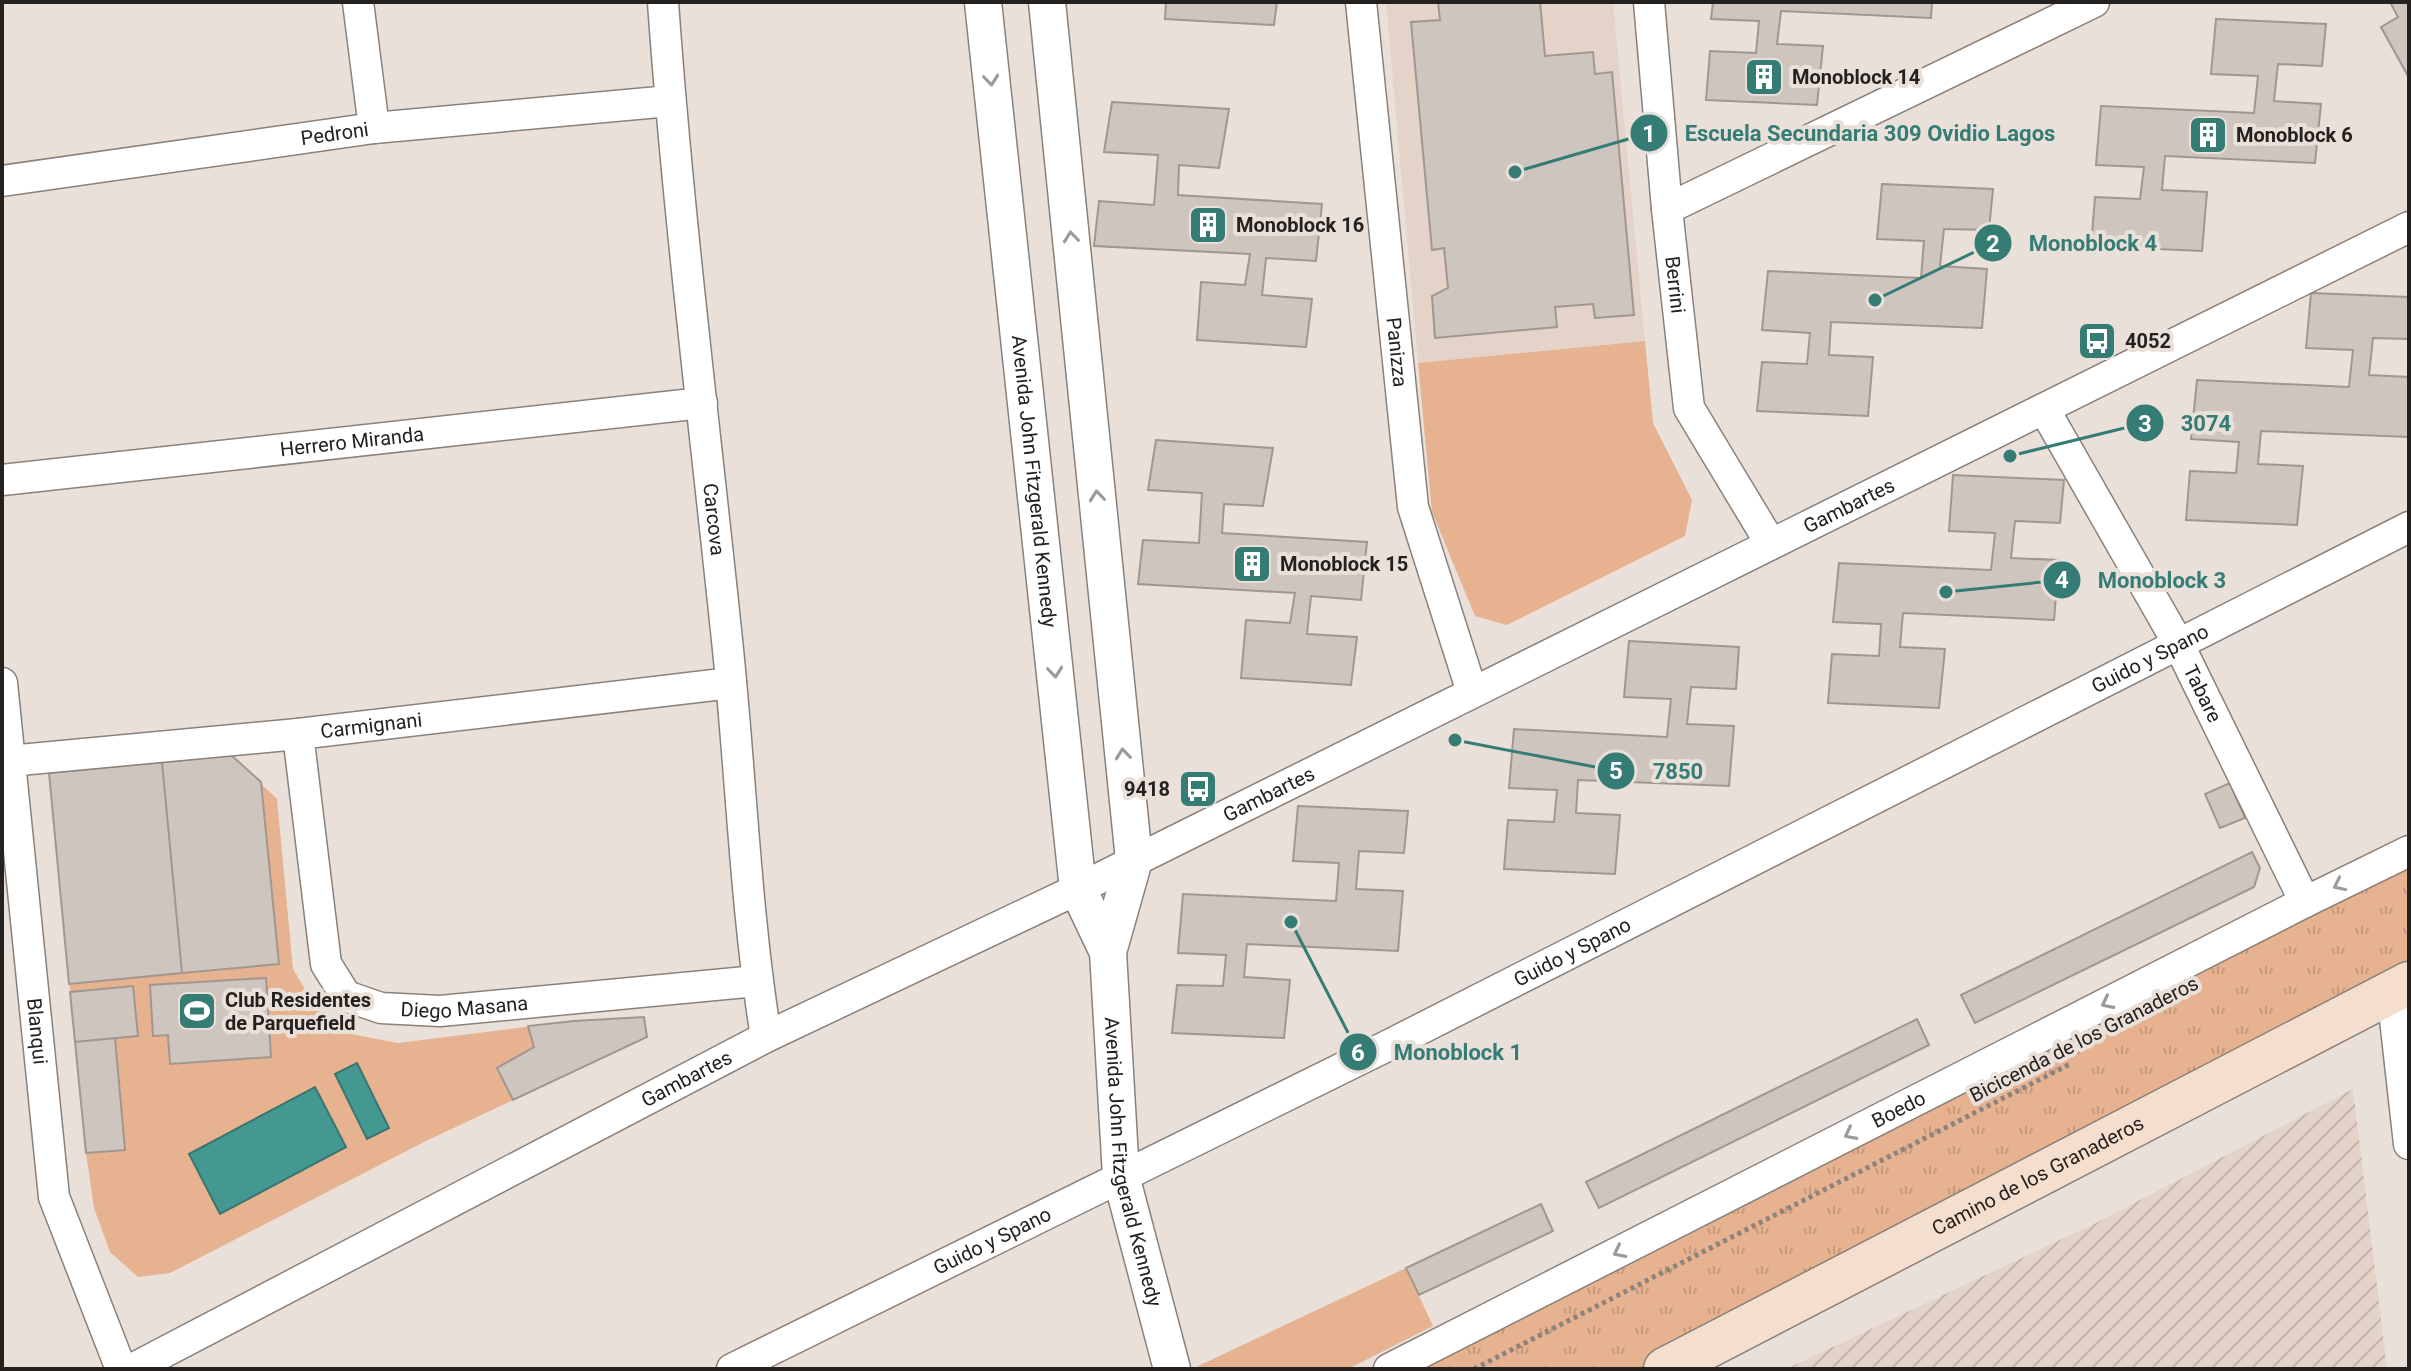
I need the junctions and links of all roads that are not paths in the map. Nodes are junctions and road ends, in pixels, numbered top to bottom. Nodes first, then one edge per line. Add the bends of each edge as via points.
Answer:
1 (358, 2) edge
2 (663, 2) edge
3 (983, 2) edge
4 (1047, 2) edge
5 (1361, 2) edge
6 (1649, 2) edge
7 (2094, 2) edge
8 (670, 101) junction
9 (374, 128) junction
10 (2, 181) edge
11 (1667, 209) junction
12 (2409, 227) edge
13 (702, 403) junction
14 (2044, 409) junction
15 (2, 480) edge
16 (2409, 527) edge
17 (1771, 544) junction
18 (2178, 643) junction
19 (2, 683) edge
20 (731, 683) junction
21 (1472, 692) junction
22 (298, 734) junction
23 (9, 761) junction
24 (2409, 851) edge
25 (1134, 860) junction
26 (1078, 889) junction
27 (2305, 902) junction
28 (1108, 952) junction
29 (757, 981) junction
30 (2400, 988) edge
31 (766, 1037) junction
32 (2409, 1144) edge
33 (1121, 1176) junction
34 (121, 1369) edge
35 (132, 1369) edge
36 (732, 1369) edge
37 (1172, 1369) edge
38 (1389, 1369) edge
39 (1665, 1369) edge

1 - 9 street
2 - 8 street, Carcova
3 -> 26 street, Avenida John Fitzgerald Kennedy
25 -> 4 street, Avenida John Fitzgerald Kennedy
5 - 21 street, Panizza via 1413,507
6 - 11 street, Berrini
7 - 11 street
8 - 9 street, Pedroni
8 - 13 street, Carcova
9 - 10 street, Pedroni
11 - 17 street, Berrini via 1689,408
12 - 14 street, Gambartes
13 - 15 street, Herrero Miranda
13 - 20 street, Carcova
14 - 17 street, Gambartes
14 - 18 street, Tabare
16 - 18 street, Guido y Spano
17 - 21 street, Gambartes
18 - 27 street, Tabare
18 - 33 street, Guido y Spano
19 - 23 street, Blanqui
20 - 22 street, Carmignani
20 - 29 street, Carcova
21 - 25 street, Gambartes
22 - 23 street, Carmignani
22 - 29 street, Diego Masana via 326,964 346,996 381,1008 440,1011
23 - 34 street, Blanqui via 54,1197
24 -> 27 street, Boedo
25 - 26 street, Gambartes
25 - 28 street, Avenida John Fitzgerald Kennedy
26 - 28 street, Avenida John Fitzgerald Kennedy
26 - 31 street, Gambartes
27 -> 38 street, Boedo
28 - 33 street, Avenida John Fitzgerald Kennedy
29 - 31 street, Carcova
30 - 32 street
30 - 39 main road, Camino de los Granaderos
31 - 35 street, Gambartes
33 - 36 street, Guido y Spano
33 - 37 street, Avenida John Fitzgerald Kennedy

